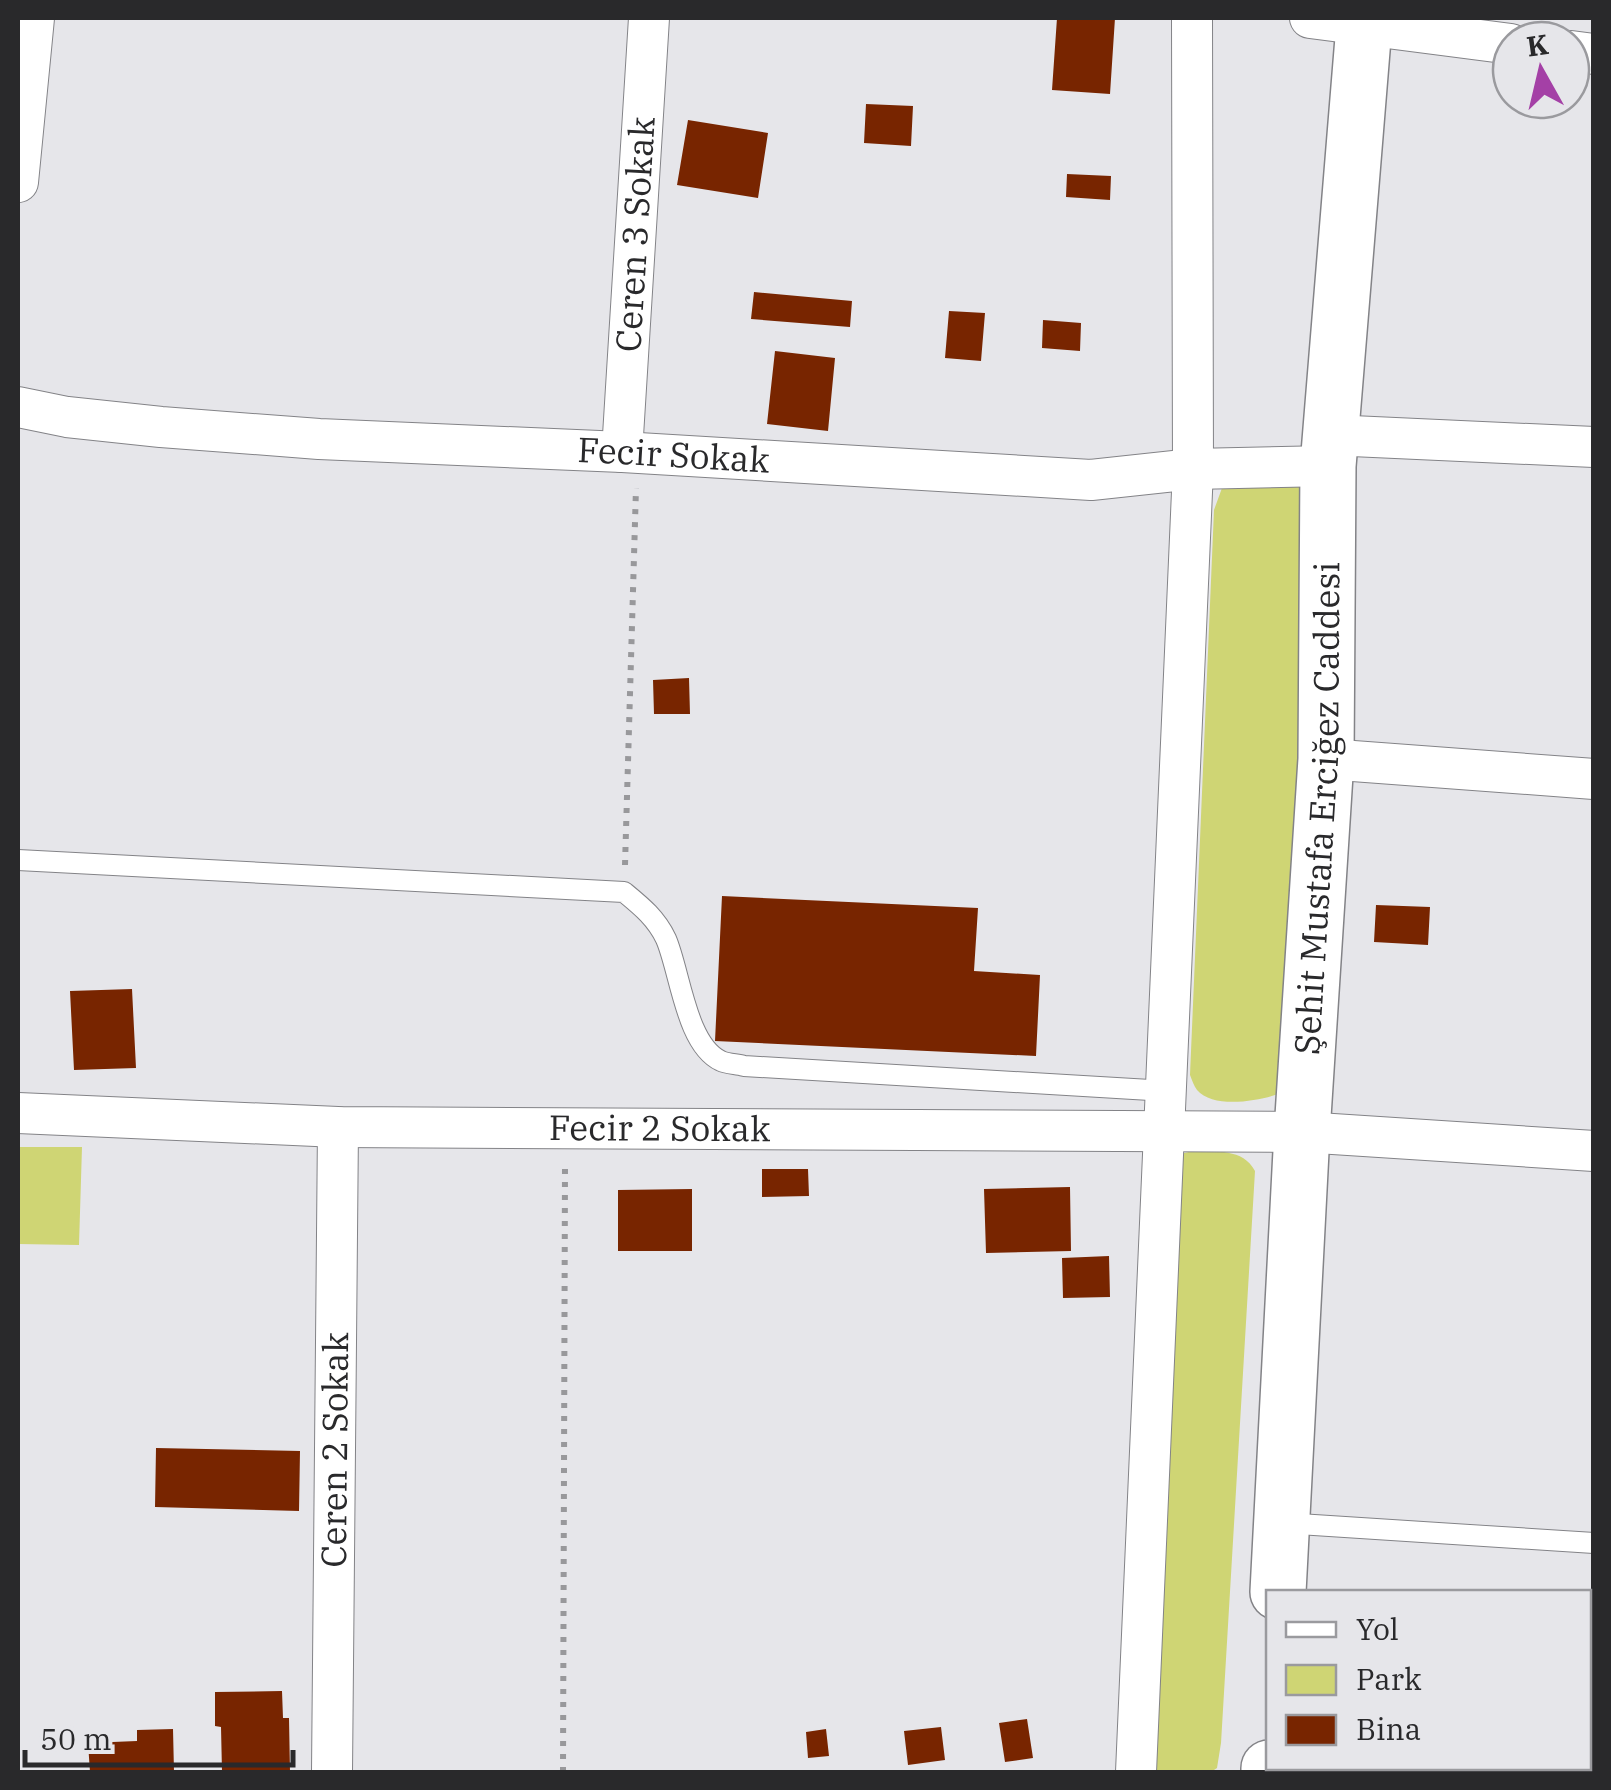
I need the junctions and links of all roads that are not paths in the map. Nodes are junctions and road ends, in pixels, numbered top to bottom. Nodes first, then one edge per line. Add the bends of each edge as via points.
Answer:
1 (34, 18) edge
2 (649, 18) edge
3 (1192, 18) edge
4 (1310, 18) edge
5 (1364, 26) junction
6 (1491, 42) edge
7 (18, 182) edge
8 (18, 407) edge
9 (1594, 447) edge
10 (1329, 450) junction
11 (630, 452) junction
12 (1193, 470) junction
13 (1326, 759) junction
14 (1594, 779) edge
15 (18, 860) edge
16 (1166, 1110) junction
17 (18, 1113) edge
18 (338, 1126) junction
19 (1302, 1132) junction
20 (1594, 1151) edge
21 (1281, 1523) junction
22 (1594, 1543) edge
23 (1278, 1590) edge
24 (332, 1772) edge
25 (1136, 1772) edge

1 - 7 street
2 - 11 street, Ceren 3 Sokak
3 - 12 street
4 - 5 street
5 - 6 street
5 - 10 street, Şehit Mustafa Erciğez Caddesi
8 - 11 street, Fecir Sokak via 319,439
9 - 10 street, Fecir Sokak
10 - 12 street, Fecir Sokak
10 - 13 street, Şehit Mustafa Erciğez Caddesi
11 - 12 street, Fecir Sokak via 1091,480
12 - 16 street
13 - 14 street
13 - 19 street, Şehit Mustafa Erciğez Caddesi
15 - 16 lane via 624,892 667,941 694,1026 720,1060
16 - 18 street, Fecir 2 Sokak via 564,1130
16 - 19 street, Fecir 2 Sokak
16 - 25 street
17 - 18 street, Fecir 2 Sokak
18 - 24 street, Ceren 2 Sokak
19 - 20 street, Fecir 2 Sokak
19 - 21 street, Şehit Mustafa Erciğez Caddesi
21 - 22 lane
21 - 23 street, Şehit Mustafa Erciğez Caddesi

